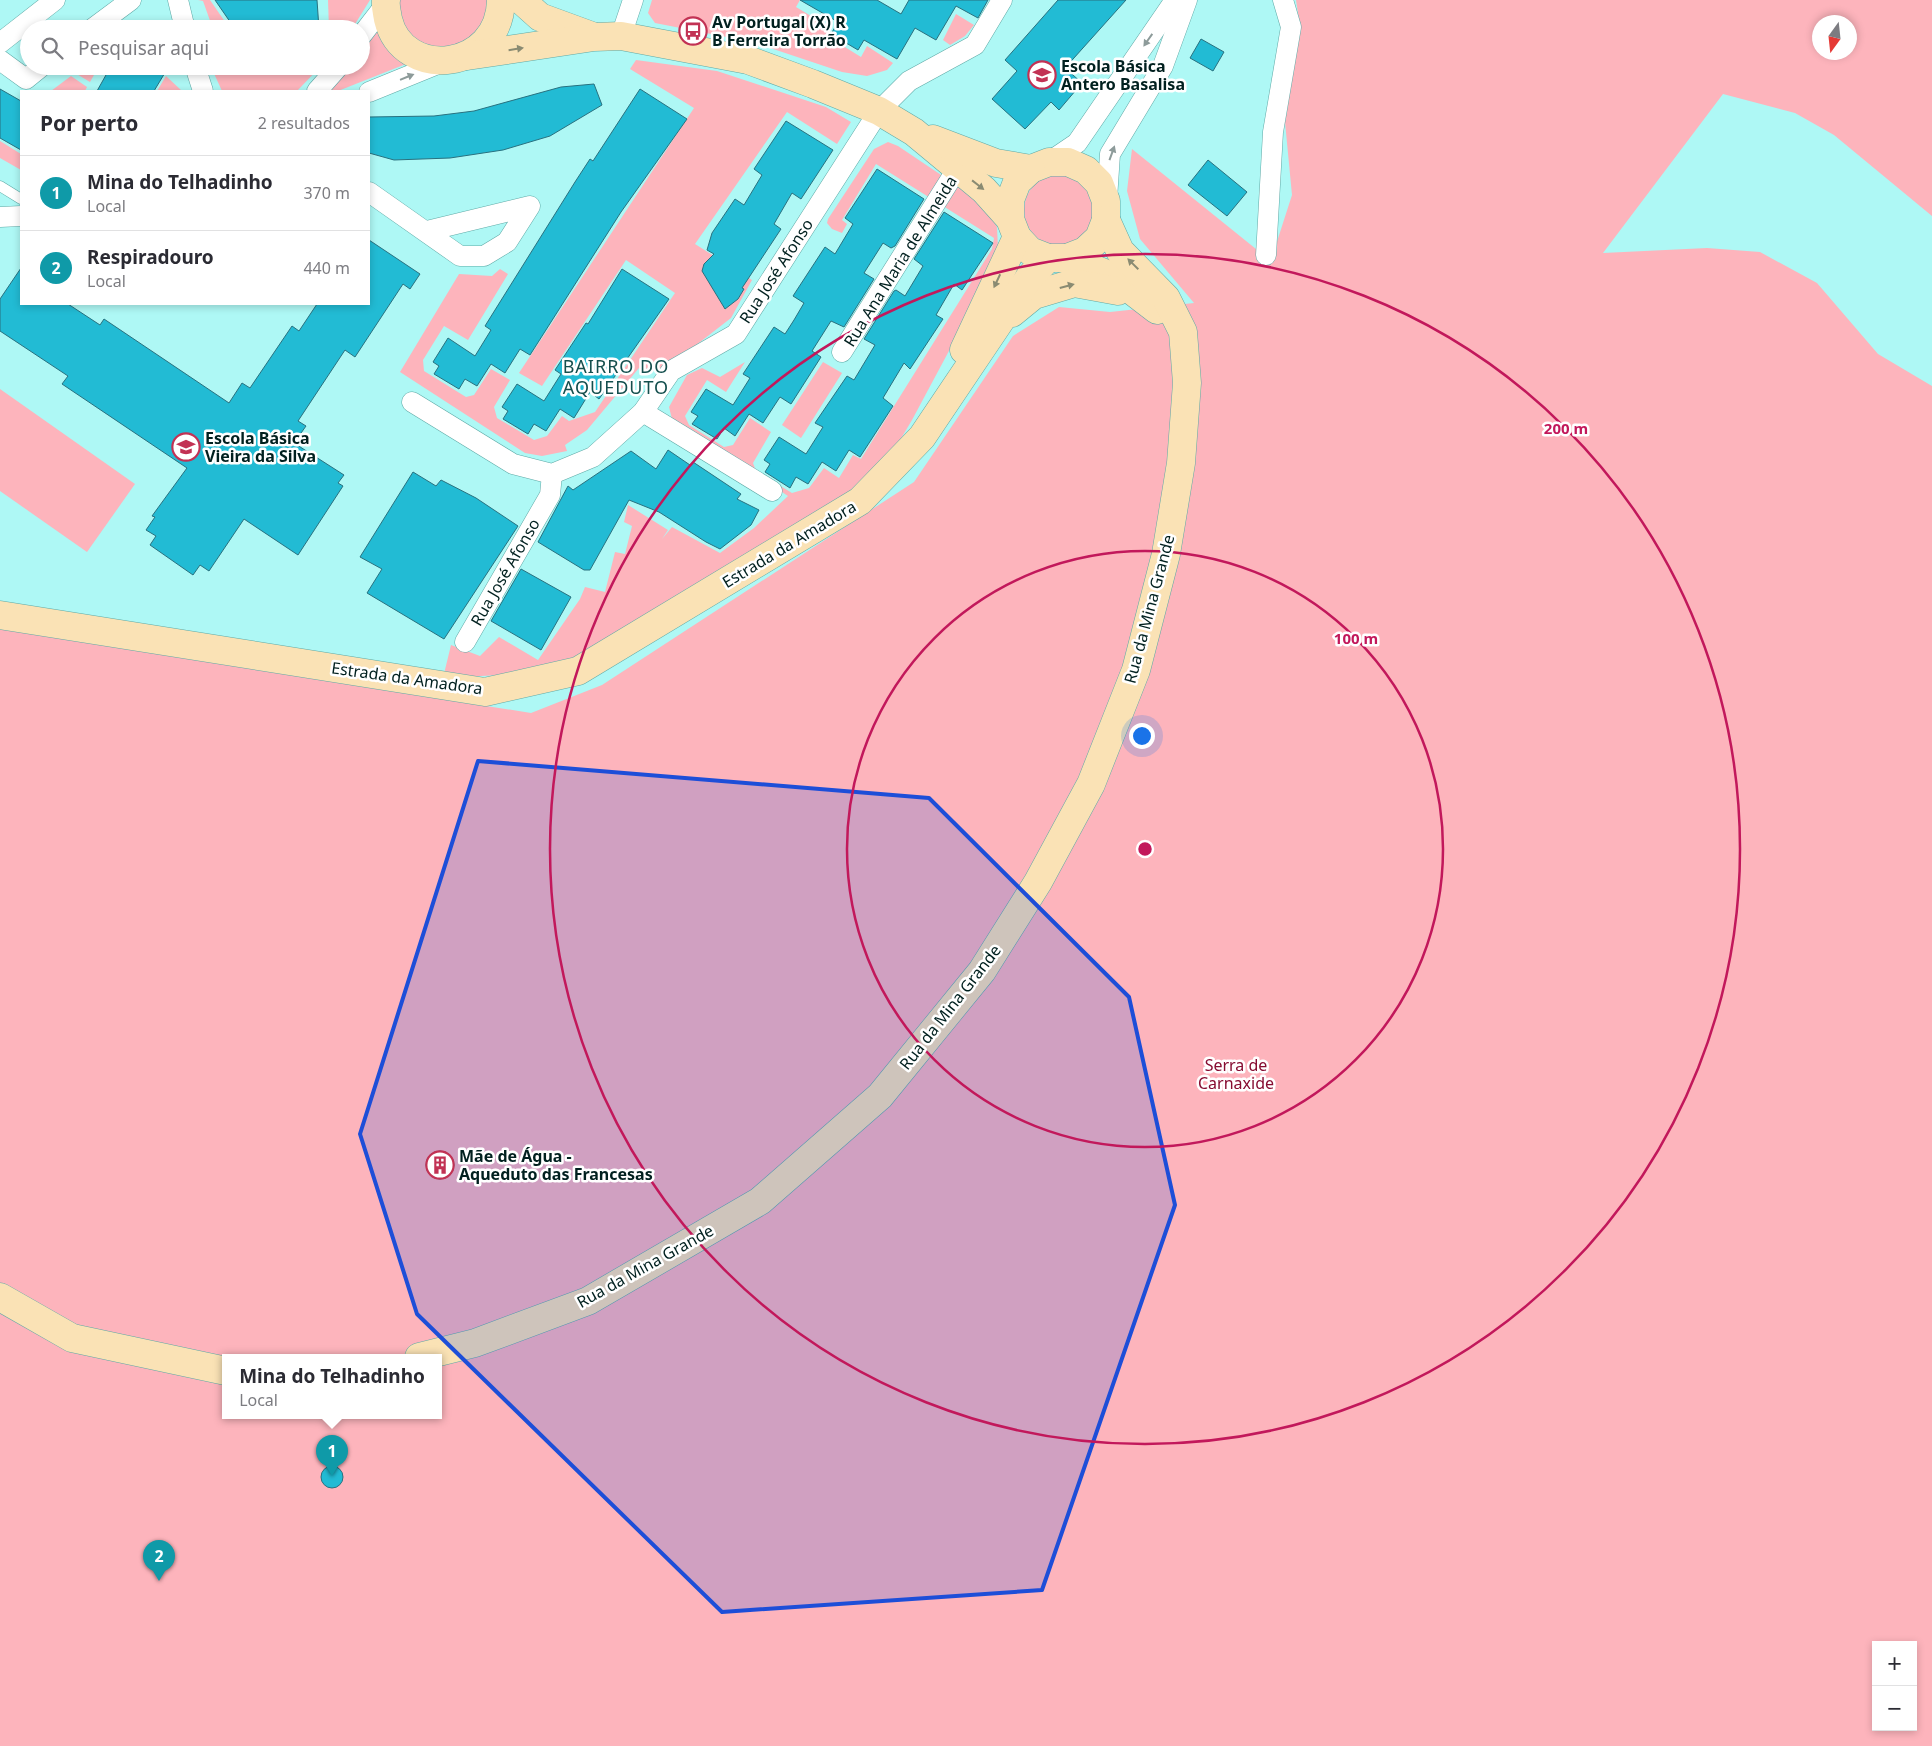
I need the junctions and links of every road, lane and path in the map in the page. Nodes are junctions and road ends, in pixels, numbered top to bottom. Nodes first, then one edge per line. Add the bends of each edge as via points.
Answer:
1 (55, 0) edge
2 (131, 0) edge
3 (178, 0) edge
4 (501, 0) edge
5 (521, 0) edge
6 (633, 0) edge
7 (1002, 0) edge
8 (1175, 0) edge
9 (1187, 0) edge
10 (1283, 0) edge
11 (385, 2) edge
12 (29, 20) edge
13 (104, 20) edge
14 (183, 20) edge
15 (370, 23) edge
16 (20, 27) edge
17 (621, 36) junction
18 (594, 37) junction
19 (0, 43) edge
20 (456, 59) junction
21 (0, 60) edge
22 (20, 75) edge
23 (21, 75) edge
24 (31, 75) edge
25 (198, 75) edge
26 (331, 75) edge
27 (203, 90) edge
28 (318, 90) edge
29 (370, 92) edge
30 (879, 111) junction
31 (914, 132) junction
32 (1040, 166) junction
33 (957, 169) junction
34 (0, 186) edge
35 (370, 193) edge
36 (20, 198) edge
37 (1106, 211) junction
38 (1013, 228) junction
39 (426, 231) dead end
40 (1266, 255) dead end
41 (1058, 258) junction
42 (1156, 308) junction
43 (996, 327) junction
44 (842, 352) dead end
45 (1187, 383) junction
46 (412, 402) dead end
47 (643, 412) junction
48 (922, 437) junction
49 (552, 474) junction
50 (772, 491) dead end
51 (0, 615) edge
52 (465, 642) dead end
53 (0, 1297) edge
54 (431, 1354) edge
55 (222, 1370) edge

1 - 12 street
2 - 13 street
3 - 14 street
4 - 20 street via 498,24 486,43
5 - 18 street via 540,16
6 - 17 street
7 - 30 street, Rua José Afonso via 975,45 909,81
8 -> 32 street via 1077,143
37 -> 9 street via 1110,154 1163,66
10 - 40 street via 1291,27 1273,132
11 - 15 street
11 - 20 street via 390,27 403,46 423,58
16 - 19 street
17 - 18 street
17 - 30 street via 748,60
20 -> 18 street
29 -> 20 street
21 - 22 street
23 - 24 street via 26,79
25 - 27 street
26 - 28 street
30 - 31 street
30 - 47 street, Rua José Afonso via 736,334 671,371
31 - 32 street via 996,163
31 - 33 street
32 - 37 street via 1068,162 1086,170 1099,184
32 - 38 street via 1017,182 1010,200
33 -> 38 street via 984,190
33 - 44 street, Rua Ana Maria de Almeida
34 - 36 lane
35 - 39 street
37 - 41 street via 1099,238 1085,251
45 -> 37 street, Rua da Mina Grande via 1183,332 1166,298 1120,251
38 - 41 street via 1030,251
38 -> 48 street, Estrada da Amadora
41 - 42 street via 1114,277
41 - 43 street, Estrada da Amadora via 1029,278
43 -> 42 street via 1034,295 1074,283 1113,289
42 - 45 street, Rua da Mina Grande
43 - 48 street, Estrada da Amadora
45 - 54 street, Rua da Mina Grande via 1180,463 1166,554 1136,670 1091,784 1038,882 982,971 880,1096 760,1201 588,1301 475,1343
46 - 49 street via 513,464
47 - 49 street, Rua José Afonso via 592,457
47 - 50 street
48 - 51 street, Estrada da Amadora via 860,501 578,671 485,692
49 - 52 street, Rua José Afonso via 550,495
53 - 55 street via 72,1338

